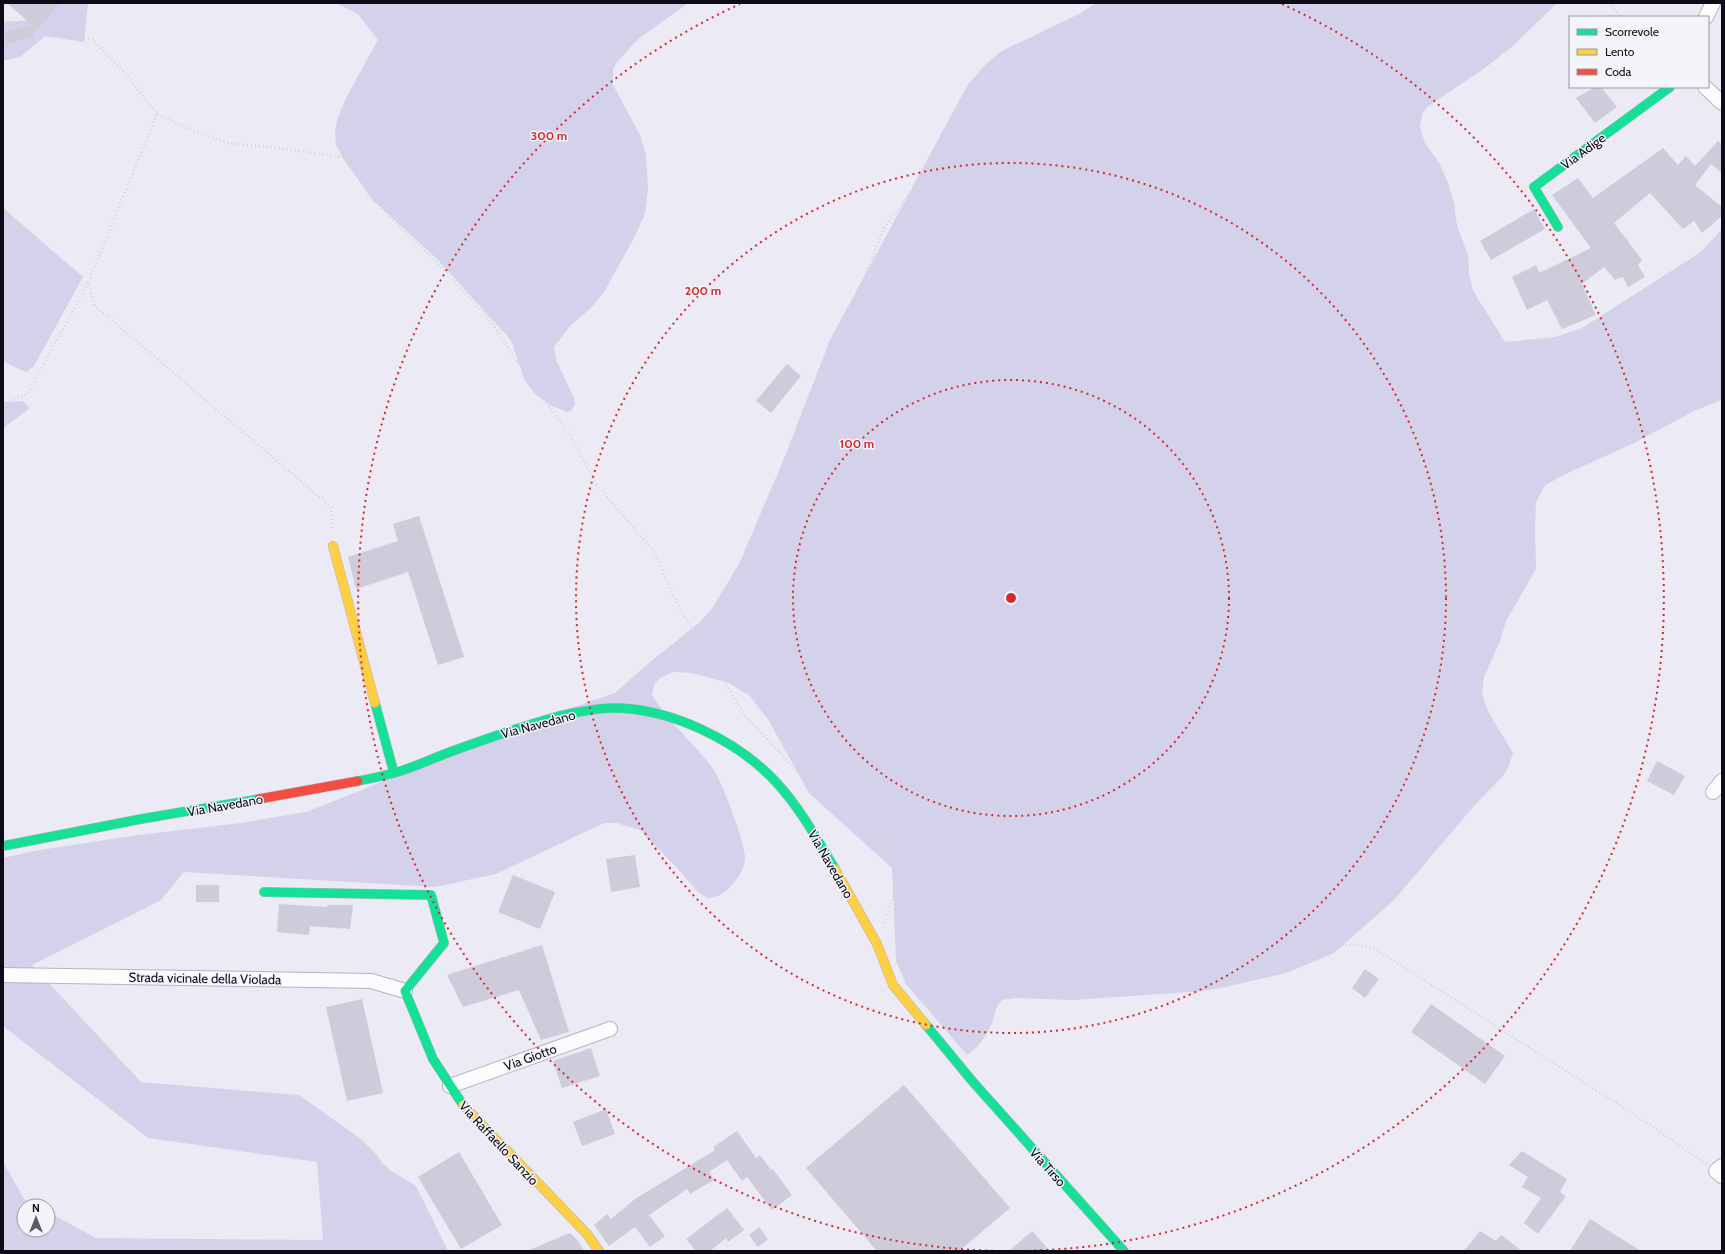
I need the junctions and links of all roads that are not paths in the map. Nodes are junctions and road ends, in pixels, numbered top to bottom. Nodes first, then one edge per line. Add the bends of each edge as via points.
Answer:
1 (1713, 3) edge
2 (1706, 16) edge
3 (1669, 88) edge
4 (1706, 88) edge
5 (1722, 103) edge
6 (1558, 227) dead end
7 (333, 546) road end
8 (394, 773) junction
9 (1722, 781) edge
10 (1713, 792) dead end
11 (3, 846) edge
12 (264, 892) dead end
13 (3, 976) edge
14 (405, 991) junction
15 (610, 1029) dead end
16 (973, 1082) joint
17 (450, 1086) junction
18 (600, 1251) edge
19 (1124, 1251) edge

1 - 2 street
3 - 6 street, Via Adige via 1534,187
4 - 5 street
7 - 8 street
8 - 11 street, Via Navedano
8 - 16 street, Via Navedano via 482,740 560,716 612,708 645,711 670,717 723,739 774,781 796,806 878,944 893,985
9 - 10 street
12 - 14 street via 431,895 444,943
13 - 14 street, Strada vicinale della Violada via 371,981
14 - 17 street, Via Raffaello Sanzio via 433,1059
15 - 17 street, Via Giotto
16 - 19 street, Via Tirso
17 - 18 street, Via Raffaello Sanzio via 460,1102 587,1234

